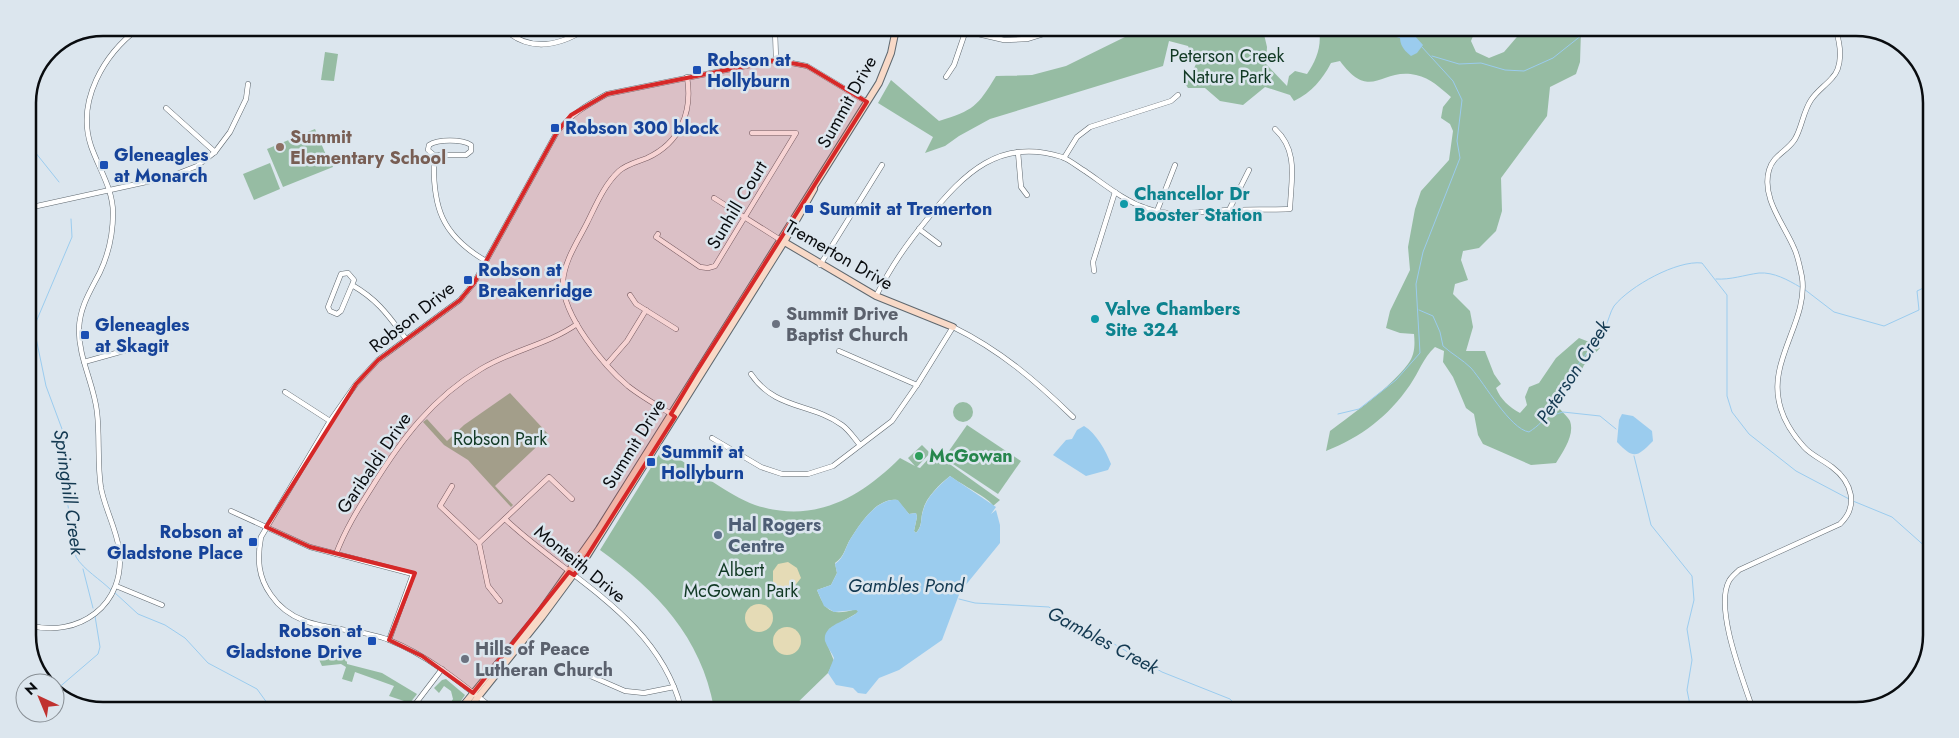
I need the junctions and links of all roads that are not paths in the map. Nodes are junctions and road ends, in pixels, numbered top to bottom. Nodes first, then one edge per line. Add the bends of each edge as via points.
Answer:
1 (131, 36) edge
2 (514, 36) edge
3 (574, 36) edge
4 (775, 36) edge
5 (894, 36) edge
6 (963, 36) edge
7 (988, 36) edge
8 (1037, 36) edge
9 (1837, 36) edge
10 (776, 60) junction
11 (946, 76) dead end
12 (687, 77) junction
13 (248, 84) dead end
14 (1178, 95) dead end
15 (867, 102) junction
16 (166, 108) dead end
17 (1275, 129) dead end
18 (752, 133) dead end
19 (215, 152) junction
20 (1018, 152) junction
21 (434, 155) junction
22 (1064, 158) junction
23 (882, 165) dead end
24 (1175, 165) dead end
25 (1249, 170) dead end
26 (110, 191) junction
27 (1115, 192) junction
28 (1026, 195) dead end
29 (714, 198) dead end
30 (36, 206) edge
31 (1229, 210) junction
32 (1157, 211) junction
33 (745, 217) junction
34 (919, 229) junction
35 (658, 234) dead end
36 (782, 240) junction
37 (939, 244) dead end
38 (486, 261) junction
39 (820, 265) junction
40 (1094, 271) dead end
41 (352, 285) junction
42 (630, 295) dead end
43 (876, 296) junction
44 (646, 310) junction
45 (577, 324) junction
46 (953, 327) junction
47 (676, 329) dead end
48 (406, 339) junction
49 (127, 350) dead end
50 (839, 350) dead end
51 (84, 362) junction
52 (607, 364) junction
53 (751, 374) dead end
54 (918, 385) junction
55 (285, 392) dead end
56 (673, 415) junction
57 (1073, 417) dead end
58 (330, 421) junction
59 (712, 438) dead end
60 (860, 446) junction
61 (452, 486) dead end
62 (572, 500) dead end
63 (231, 511) dead end
64 (505, 519) junction
65 (266, 527) junction
66 (479, 543) junction
67 (336, 554) junction
68 (571, 573) junction
69 (116, 586) junction
70 (500, 602) dead end
71 (162, 604) dead end
72 (36, 626) edge
73 (389, 640) junction
74 (562, 664) dead end
75 (442, 669) junction
76 (674, 688) junction
77 (476, 695) junction
78 (417, 702) edge
79 (468, 702) edge
80 (472, 702) edge
81 (485, 702) edge
82 (679, 702) edge
83 (1750, 702) edge

1 - 26 street via 98,74 89,98 87,121 91,144
2 - 3 street via 534,45 565,41
4 - 10 street
5 - 15 main road, Summit Drive via 886,65
6 - 11 street via 954,65
7 - 8 street via 1004,40
9 - 83 street via 1838,69 1811,100 1795,140 1773,160 1767,177 1777,218 1794,248 1802,278 1802,302 1776,386 1778,408 1805,449 1834,468 1849,489 1852,504 1850,515 1840,524 1739,570 1729,581 1725,596 1728,627
10 - 12 street, Robson Drive
10 - 15 street, Robson Drive via 807,66
12 - 38 street, Robson Drive via 607,94 571,115 557,132
12 - 45 street via 690,93 688,113 678,134 661,150 620,171 607,185 572,250 563,281 568,307
13 - 19 street via 246,99 238,116
14 - 22 street via 1171,101 1090,127 1077,137
15 - 36 main road, Summit Drive via 806,196
16 - 19 street
17 - 31 street via 1289,146 1290,209
18 - 33 street, Sunhill Court via 796,133
19 - 26 street via 197,166 179,174
20 - 22 street via 1038,151
20 - 28 street via 1021,187
20 - 34 street via 999,156 968,174
21 - 21 street via 466,155 471,146 466,142 434,141 428,150
21 - 38 street via 436,192 445,225 461,245
22 - 27 street
23 - 39 street
24 - 32 street
25 - 31 street
26 - 30 street
26 - 51 street via 112,225 108,251 82,309 79,328
27 - 32 street
27 - 40 street via 1093,262
29 - 33 street, Tremerton Drive
31 - 32 street via 1171,214
33 - 35 street, Sunhill Court via 715,266 708,268 700,267 656,237
33 - 36 street, Tremerton Drive
34 - 37 street
34 - 43 street via 892,264
36 - 39 main road, Tremerton Drive
36 - 56 main road, Summit Drive
38 - 48 street, Robson Drive via 460,300
39 - 43 main road, Tremerton Drive
41 - 41 street via 341,311 333,314 328,307 341,274 352,275
41 - 48 street via 381,306
42 - 44 street
43 - 46 main road, Tremerton Drive
44 - 47 street
44 - 52 street via 627,341
45 - 52 street
45 - 67 street, Garibaldi Drive via 539,345 510,354 481,369 445,394 398,446 353,517
46 - 54 street
46 - 57 street, Tremerton Drive via 1003,356
48 - 58 street, Robson Drive via 378,360
49 - 51 street
50 - 54 street
51 - 69 street via 97,413 101,490 119,548
52 - 56 street via 628,386
53 - 60 street via 758,384 777,398 841,424
54 - 60 street via 892,421
55 - 58 street
56 - 68 main road, Summit Drive
58 - 65 street, Robson Drive
59 - 60 street via 761,467 782,474 808,474 833,466
61 - 66 street via 440,506
62 - 64 street via 549,477
63 - 65 street
64 - 66 street
64 - 68 street, Monteith Drive via 532,545
65 - 67 street via 310,547
65 - 73 street, Robson Drive via 258,553 258,567 263,584 285,611 308,623
66 - 70 street via 488,586
67 - 73 street via 413,574
68 - 76 street, Monteith Drive via 610,602 646,641 667,669
68 - 77 main road, Summit Drive
69 - 71 street
69 - 72 street via 106,602 80,623 52,629
73 - 75 street, Robson Drive
74 - 76 street via 625,691
75 - 77 street, Robson Drive
75 - 78 street
76 - 82 street, Monteith Drive
77 - 79 main road, Summit Drive
77 - 80 main road, Summit Drive
77 - 81 street, Robson Drive

